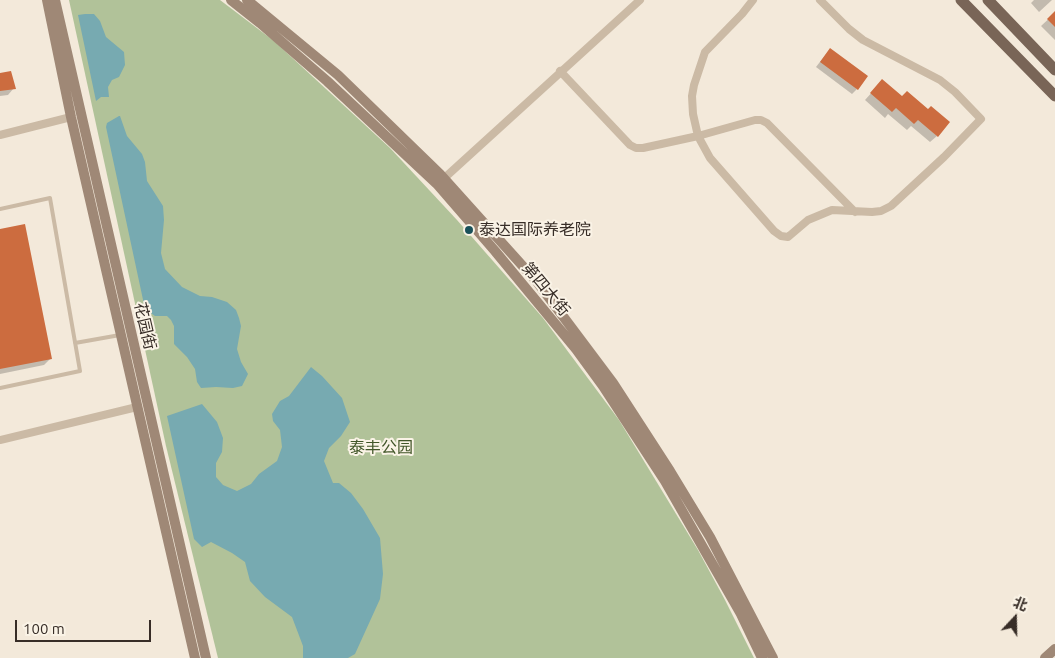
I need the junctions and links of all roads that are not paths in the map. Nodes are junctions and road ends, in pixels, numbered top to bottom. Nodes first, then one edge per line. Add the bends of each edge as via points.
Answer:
1 (47, 0) edge
2 (55, 0) edge
3 (231, 0) edge
4 (247, 0) edge
5 (640, 0) edge
6 (753, 0) edge
7 (820, 0) edge
8 (961, 0) edge
9 (988, 0) edge
10 (1055, 70) edge
11 (560, 71) junction
12 (1055, 96) edge
13 (71, 117) junction
14 (0, 135) edge
15 (698, 136) junction
16 (440, 181) junction
17 (0, 209) edge
18 (855, 212) junction
19 (120, 335) junction
20 (75, 343) junction
21 (0, 388) edge
22 (137, 408) junction
23 (0, 440) edge
24 (1055, 649) edge
25 (195, 658) edge
26 (206, 658) edge
27 (762, 658) edge
28 (773, 658) edge
29 (1045, 658) edge

1 - 13 street, 花园街
2 - 26 street, 花园街
3 - 16 street, 第四大街
4 - 16 street, 第四大街 via 338,75
5 - 11 street
6 - 15 street via 702,57 692,96
7 - 18 street via 863,40 940,80 981,119 891,206 881,211
8 - 12 main road
9 - 10 main road
11 - 15 street via 636,148
11 - 16 street
13 - 14 street
13 - 19 street, 花园街
15 - 18 street via 761,120
15 - 18 street via 710,158 781,236 788,237 808,220 832,210
16 - 27 street, 第四大街 via 603,386 665,481
16 - 28 street, 第四大街 via 538,284 613,383 710,537
17 - 20 lane via 50,198
19 - 20 lane
19 - 22 street, 花园街
20 - 21 lane via 80,371
22 - 23 street
22 - 25 street, 花园街
24 - 29 street

